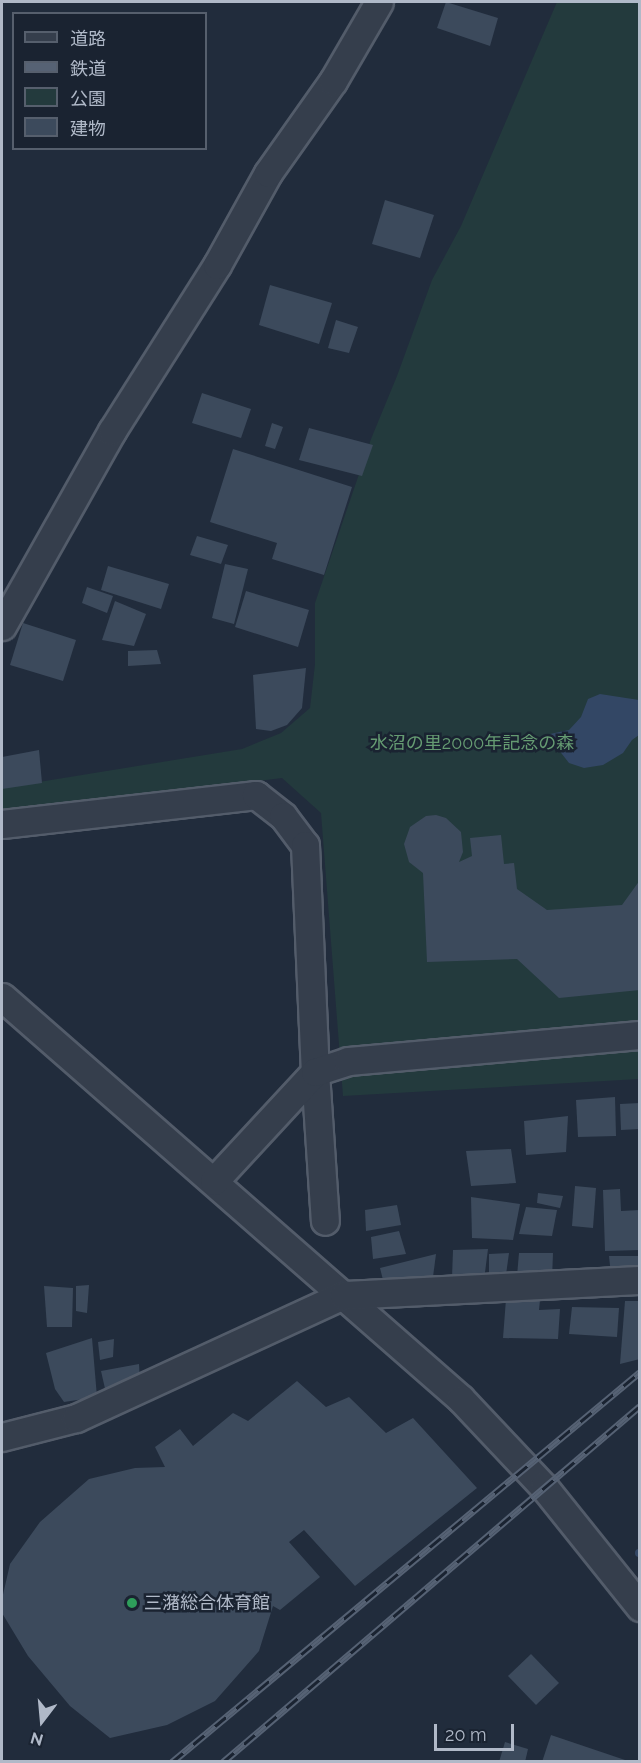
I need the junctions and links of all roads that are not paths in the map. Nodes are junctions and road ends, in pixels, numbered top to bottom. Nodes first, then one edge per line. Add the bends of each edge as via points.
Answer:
1 (371, 5) edge
2 (2, 626) edge
3 (2, 824) edge
4 (2, 997) edge
5 (639, 1035) edge
6 (315, 1072) junction
7 (214, 1181) junction
8 (325, 1221) dead end
9 (639, 1280) edge
10 (344, 1295) junction
11 (2, 1437) edge
12 (639, 1607) edge

1 - 2 street via 333,81 268,173 217,265 112,431
3 - 6 street via 256,795 283,816 305,845
4 - 7 street
5 - 6 street via 348,1061
6 - 7 street
6 - 8 street
7 - 10 street
9 - 10 street
10 - 11 street via 76,1418
10 - 12 street via 462,1399 517,1457

